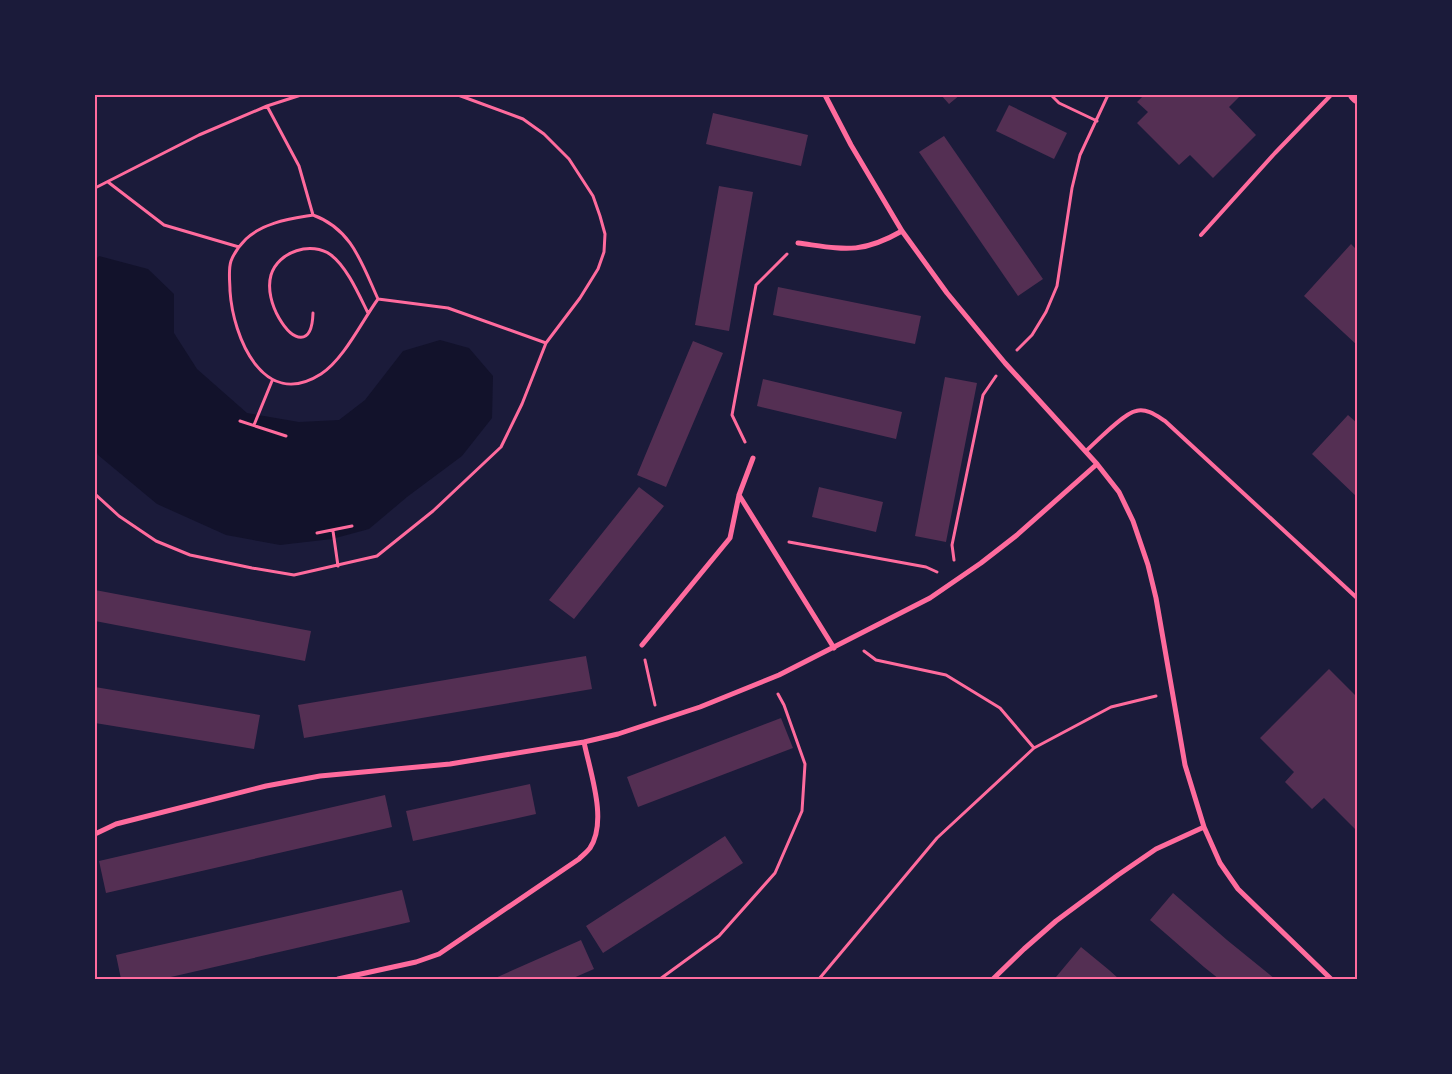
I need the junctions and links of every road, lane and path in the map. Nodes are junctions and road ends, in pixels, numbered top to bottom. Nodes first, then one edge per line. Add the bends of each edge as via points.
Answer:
1 (301, 95) edge
2 (458, 95) edge
3 (825, 95) edge
4 (1051, 95) edge
5 (1108, 95) edge
6 (1332, 95) edge
7 (1354, 95) edge
8 (1357, 98) edge
9 (267, 106) junction
10 (1097, 121) junction
11 (108, 182) junction
12 (95, 188) edge
13 (313, 216) junction
14 (902, 231) junction
15 (1201, 235) dead end
16 (798, 243) joint
17 (239, 247) junction
18 (378, 299) junction
19 (313, 313) dead end
20 (368, 313) junction
21 (546, 343) junction
22 (1005, 363) junction
23 (272, 381) junction
24 (240, 421) dead end
25 (254, 425) junction
26 (286, 436) dead end
27 (1086, 452) junction
28 (754, 458) joint
29 (1098, 464) junction
30 (95, 494) edge
31 (739, 495) junction
32 (352, 526) dead end
33 (333, 530) junction
34 (317, 533) dead end
35 (766, 538) junction
36 (338, 566) junction
37 (955, 581) junction
38 (1357, 598) edge
39 (849, 640) junction
40 (642, 645) joint
41 (834, 648) junction
42 (770, 679) junction
43 (1173, 692) junction
44 (659, 722) junction
45 (584, 742) junction
46 (1034, 748) junction
47 (1204, 827) junction
48 (95, 834) edge
49 (995, 978) edge
50 (338, 979) edge
51 (660, 979) edge
52 (819, 979) edge
53 (1331, 979) edge

1 - 9 path
2 - 21 path via 524,119 568,159 593,196 605,234 604,252 598,269 580,298
3 - 14 street
4 - 10 path via 1059,103
5 - 10 path
6 - 15 lane via 1275,152
7 - 8 main road
9 - 11 path via 199,135
9 - 13 path via 299,166
10 - 22 path via 1080,155 1072,188 1057,286 1032,335
11 - 12 path
11 - 17 path via 164,225
13 - 17 path via 280,221 262,228
13 - 18 path via 325,220 351,243
14 - 16 street via 872,246 853,249
14 - 22 street via 947,293
16 - 28 path via 756,285 732,415
17 - 23 path via 230,262 231,301 237,331 248,356
18 - 20 path
18 - 21 path via 448,308
19 - 20 path via 309,334 295,336 284,328 274,311 270,294 271,272 287,255 300,249 320,249 331,255 354,285
20 - 23 path via 339,356 321,374 288,384
21 - 36 path via 501,446 433,510 377,556
22 - 27 street
22 - 37 path via 983,395 952,545
23 - 25 path
24 - 25 path
25 - 26 path
27 - 29 street
27 - 38 lane via 1135,411 1153,413
28 - 31 street
29 - 37 street via 1017,535
29 - 43 street via 1129,514 1148,565
30 - 36 path via 118,516 156,541 190,555 294,575
31 - 35 street
31 - 40 street via 730,538
32 - 33 path
33 - 34 path
33 - 36 path
35 - 37 path via 926,567
35 - 41 street
37 - 39 street via 930,598
39 - 41 street
39 - 46 path via 876,660 946,675 1000,708
40 - 44 path
41 - 42 street
42 - 44 street
42 - 51 path via 784,706 805,764 802,811 775,873 719,936
43 - 46 path via 1111,707
43 - 47 street via 1185,765
44 - 45 street
45 - 48 street via 450,764 320,776 266,786 116,824
45 - 50 street via 598,811 597,831 590,848 579,859 439,954
46 - 52 path via 937,838
47 - 49 street via 1156,849 1118,875 1056,921
47 - 53 street via 1220,863 1238,889

